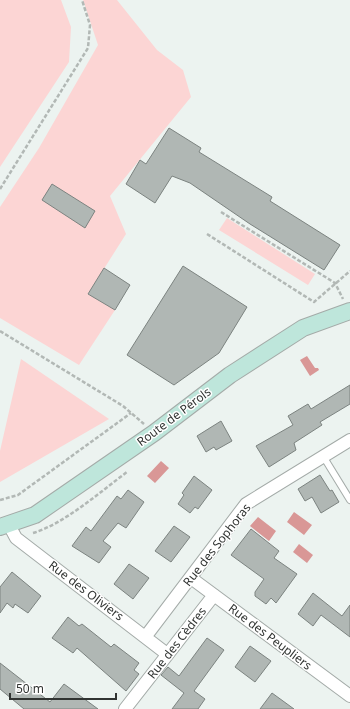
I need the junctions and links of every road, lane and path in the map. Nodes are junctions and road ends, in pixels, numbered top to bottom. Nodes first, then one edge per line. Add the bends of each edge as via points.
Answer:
1 (82, 0) edge
2 (0, 189) edge
3 (221, 212) dead end
4 (207, 234) dead end
5 (350, 271) edge
6 (335, 283) junction
7 (347, 307) edge
8 (0, 331) edge
9 (131, 413) junction
10 (154, 433) junction
11 (349, 444) edge
12 (323, 456) junction
13 (0, 500) edge
14 (350, 500) edge
15 (4, 526) edge
16 (191, 578) junction
17 (214, 595) junction
18 (146, 636) junction
19 (168, 654) junction
20 (350, 696) edge
21 (125, 709) edge

1 - 2 path via 90,25 88,48
3 - 6 path
4 - 6 path via 314,302
5 - 6 path
6 - 7 path
7 - 10 street, Route de Pérols via 303,328 230,375
8 - 9 path
9 - 10 path
9 - 13 path via 18,495
10 - 15 street, Route de Pérols via 35,515
11 - 12 street, Rue des Sophoras
12 - 14 lane
12 - 16 street, Rue des Sophoras via 246,504
15 - 18 street, Rue des Oliviers via 16,538
16 - 17 street, Rue des Peupliers
16 - 18 street, Rue des Sophoras
17 - 19 street, Rue des Cèdres
17 - 20 street, Rue des Peupliers
18 - 19 street, Rue des Oliviers
19 - 21 street, Rue des Cèdres

